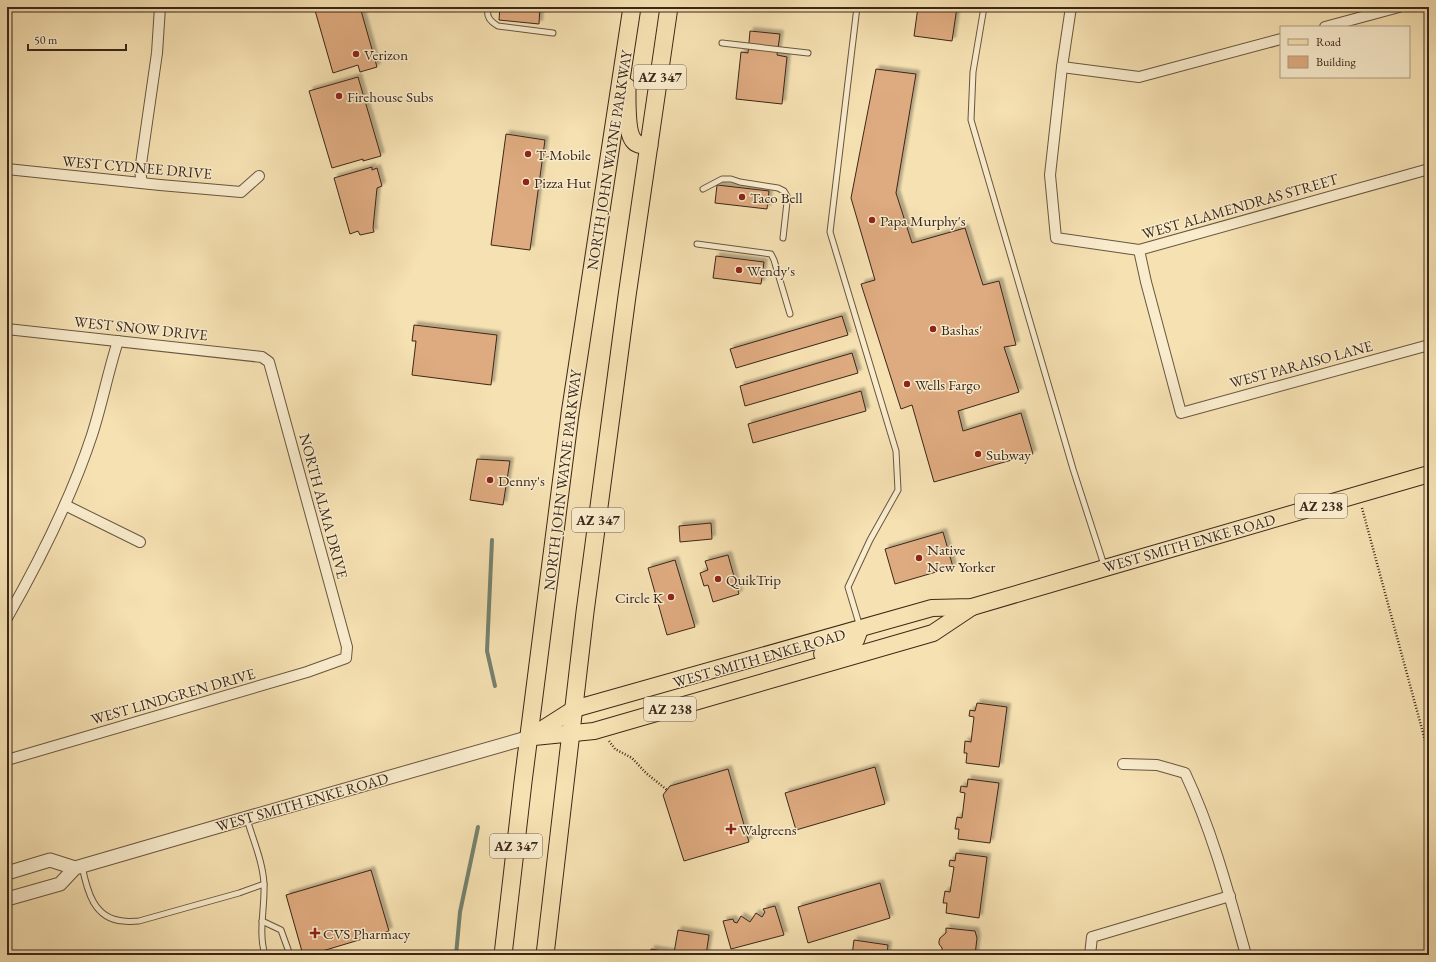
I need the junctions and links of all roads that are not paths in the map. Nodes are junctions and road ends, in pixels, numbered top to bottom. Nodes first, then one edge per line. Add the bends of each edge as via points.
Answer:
1 (160, 7) edge
2 (488, 7) edge
3 (632, 7) edge
4 (669, 7) edge
5 (857, 7) edge
6 (984, 7) edge
7 (1071, 7) edge
8 (1399, 7) edge
9 (1329, 26) edge
10 (553, 33) dead end
11 (1280, 39) edge
12 (722, 43) dead end
13 (808, 53) dead end
14 (625, 57) junction
15 (1062, 67) junction
16 (648, 146) junction
17 (1429, 168) edge
18 (7, 169) edge
19 (259, 176) dead end
20 (142, 183) junction
21 (703, 189) dead end
22 (783, 238) dead end
23 (697, 244) dead end
24 (1138, 250) junction
25 (790, 314) dead end
26 (7, 329) edge
27 (118, 341) junction
28 (1429, 345) edge
29 (269, 362) joint
30 (1429, 474) edge
31 (65, 504) junction
32 (140, 542) dead end
33 (1105, 568) junction
34 (972, 607) junction
35 (7, 618) edge
36 (860, 629) junction
37 (346, 658) joint
38 (768, 681) junction
39 (574, 709) junction
40 (571, 733) junction
41 (530, 738) junction
42 (7, 760) edge
43 (1122, 764) dead end
44 (247, 818) junction
45 (79, 867) junction
46 (7, 873) edge
47 (264, 884) junction
48 (1230, 896) junction
49 (7, 900) edge
50 (262, 921) junction
51 (265, 955) edge
52 (290, 955) edge
53 (503, 955) edge
54 (545, 955) edge
55 (1090, 955) edge
56 (1246, 955) edge

1 - 20 street via 157,53 140,171
2 - 10 lane via 487,16 498,26
3 - 14 highway, NORTH JOHN WAYNE PARKWAY / AZ 347
4 - 16 highway, AZ 347
5 - 36 lane via 830,232 896,451 898,490 848,587
6 - 33 lane via 973,72 971,120 1071,462
7 - 15 street
8 - 9 street
11 - 15 street via 1140,77
12 - 13 lane
14 - 16 highway via 631,135 635,143
14 - 41 highway, NORTH JOHN WAYNE PARKWAY / AZ 347 via 570,414
15 - 24 street, WEST ALAMENDRAS STREET via 1050,175 1056,238
16 - 39 highway, AZ 347
17 - 24 street, WEST ALAMENDRAS STREET
18 - 20 street, WEST CYDNEE DRIVE
19 - 20 street, WEST CYDNEE DRIVE via 240,192
21 - 22 lane via 722,179 731,179 784,191 787,202
23 - 25 lane via 771,254
24 - 28 street, WEST PARAISO LANE via 1181,413
26 - 27 street, WEST SNOW DRIVE
27 - 29 street, WEST SNOW DRIVE via 262,357
27 - 31 street via 91,436
29 - 37 street, NORTH ALMA DRIVE via 347,647
30 - 33 main road, WEST SMITH ENKE ROAD / AZ 238
31 - 32 street
31 - 35 street
33 - 34 main road, WEST SMITH ENKE ROAD / AZ 238
34 - 36 main road, WEST SMITH ENKE ROAD / AZ 238 via 932,608
34 - 38 main road, WEST SMITH ENKE ROAD / AZ 238 via 934,633
36 - 38 main road via 856,640 850,645 782,666
36 - 39 main road, WEST SMITH ENKE ROAD / AZ 238
37 - 42 street, WEST LINDGREN DRIVE via 307,672
38 - 40 main road, WEST SMITH ENKE ROAD / AZ 238 via 594,731
39 - 40 highway, AZ 347
39 - 41 main road, WEST SMITH ENKE ROAD / AZ 238
40 - 41 main road, WEST SMITH ENKE ROAD / AZ 238
40 - 54 highway, AZ 347
41 - 44 street, WEST SMITH ENKE ROAD
41 - 53 highway, NORTH JOHN WAYNE PARKWAY / AZ 347
43 - 48 street via 1157,765 1185,773 1198,800
44 - 45 street, WEST SMITH ENKE ROAD
44 - 47 lane
45 - 46 street via 50,860
45 - 47 lane via 97,909 123,921 139,921
45 - 49 street via 60,884
47 - 50 lane
48 - 55 street via 1092,937
48 - 56 street
50 - 51 lane
50 - 52 lane via 281,930

